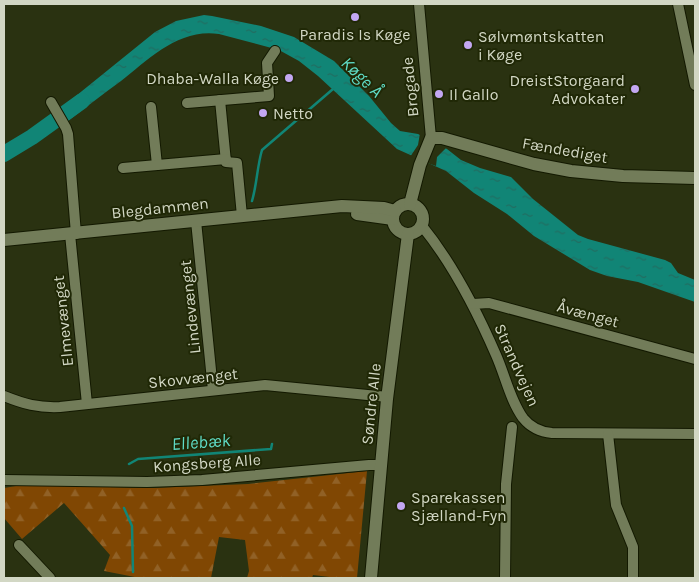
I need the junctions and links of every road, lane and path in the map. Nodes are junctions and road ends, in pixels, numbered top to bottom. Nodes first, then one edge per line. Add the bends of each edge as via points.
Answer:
1 (419, 4) edge
2 (678, 4) edge
3 (275, 51) dead end
4 (695, 85) edge
5 (220, 100) junction
6 (51, 102) dead end
7 (187, 103) dead end
8 (151, 107) dead end
9 (432, 138) junction
10 (226, 159) junction
11 (157, 165) junction
12 (123, 168) dead end
13 (695, 178) edge
14 (410, 204) junction
15 (394, 215) junction
16 (242, 216) junction
17 (196, 221) junction
18 (422, 226) junction
19 (73, 234) junction
20 (408, 234) junction
21 (4, 240) edge
22 (473, 304) junction
23 (695, 359) edge
24 (213, 390) junction
25 (4, 396) edge
26 (388, 396) junction
27 (87, 404) junction
28 (512, 427) dead end
29 (608, 434) junction
30 (695, 434) edge
31 (381, 465) junction
32 (4, 480) edge
33 (19, 544) dead end
34 (50, 578) edge
35 (370, 578) edge
36 (505, 578) edge
37 (633, 578) edge

1 - 9 street, Brogade
2 - 4 street
3 - 5 street via 267,63 269,96
5 - 7 street
5 - 10 street
6 - 19 street, Elmevænget via 66,128
8 - 11 street
9 - 13 street, Fændediget via 571,171
9 - 14 street, Brogade via 421,163
10 - 11 street
10 - 16 street via 226,162 237,164
11 - 12 street
14 - 15 street via 402,205
14 - 18 street via 422,212
15 - 16 street, Blegdammen via 320,209
15 - 20 street via 393,224 399,232
16 - 17 street, Blegdammen
17 - 19 street, Blegdammen
17 - 24 street, Lindevænget
18 - 20 street
18 - 22 street, Strandvejen
19 - 21 street, Blegdammen
19 - 27 street, Elmevænget
20 - 26 street, Søndre Alle
22 - 23 street, Åvænget via 489,303
22 - 29 street, Strandvejen via 517,409 527,422 542,432
24 - 26 street, Skovvænget via 280,386
24 - 27 street, Skovvænget
25 - 27 street, Skovvænget via 41,408
26 - 31 street, Søndre Alle
28 - 36 street via 506,484
29 - 30 street, Strandvejen
29 - 37 street via 616,505 634,547
31 - 32 street, Kongsberg Alle via 202,480
31 - 35 street, Søndre Alle
33 - 34 street

